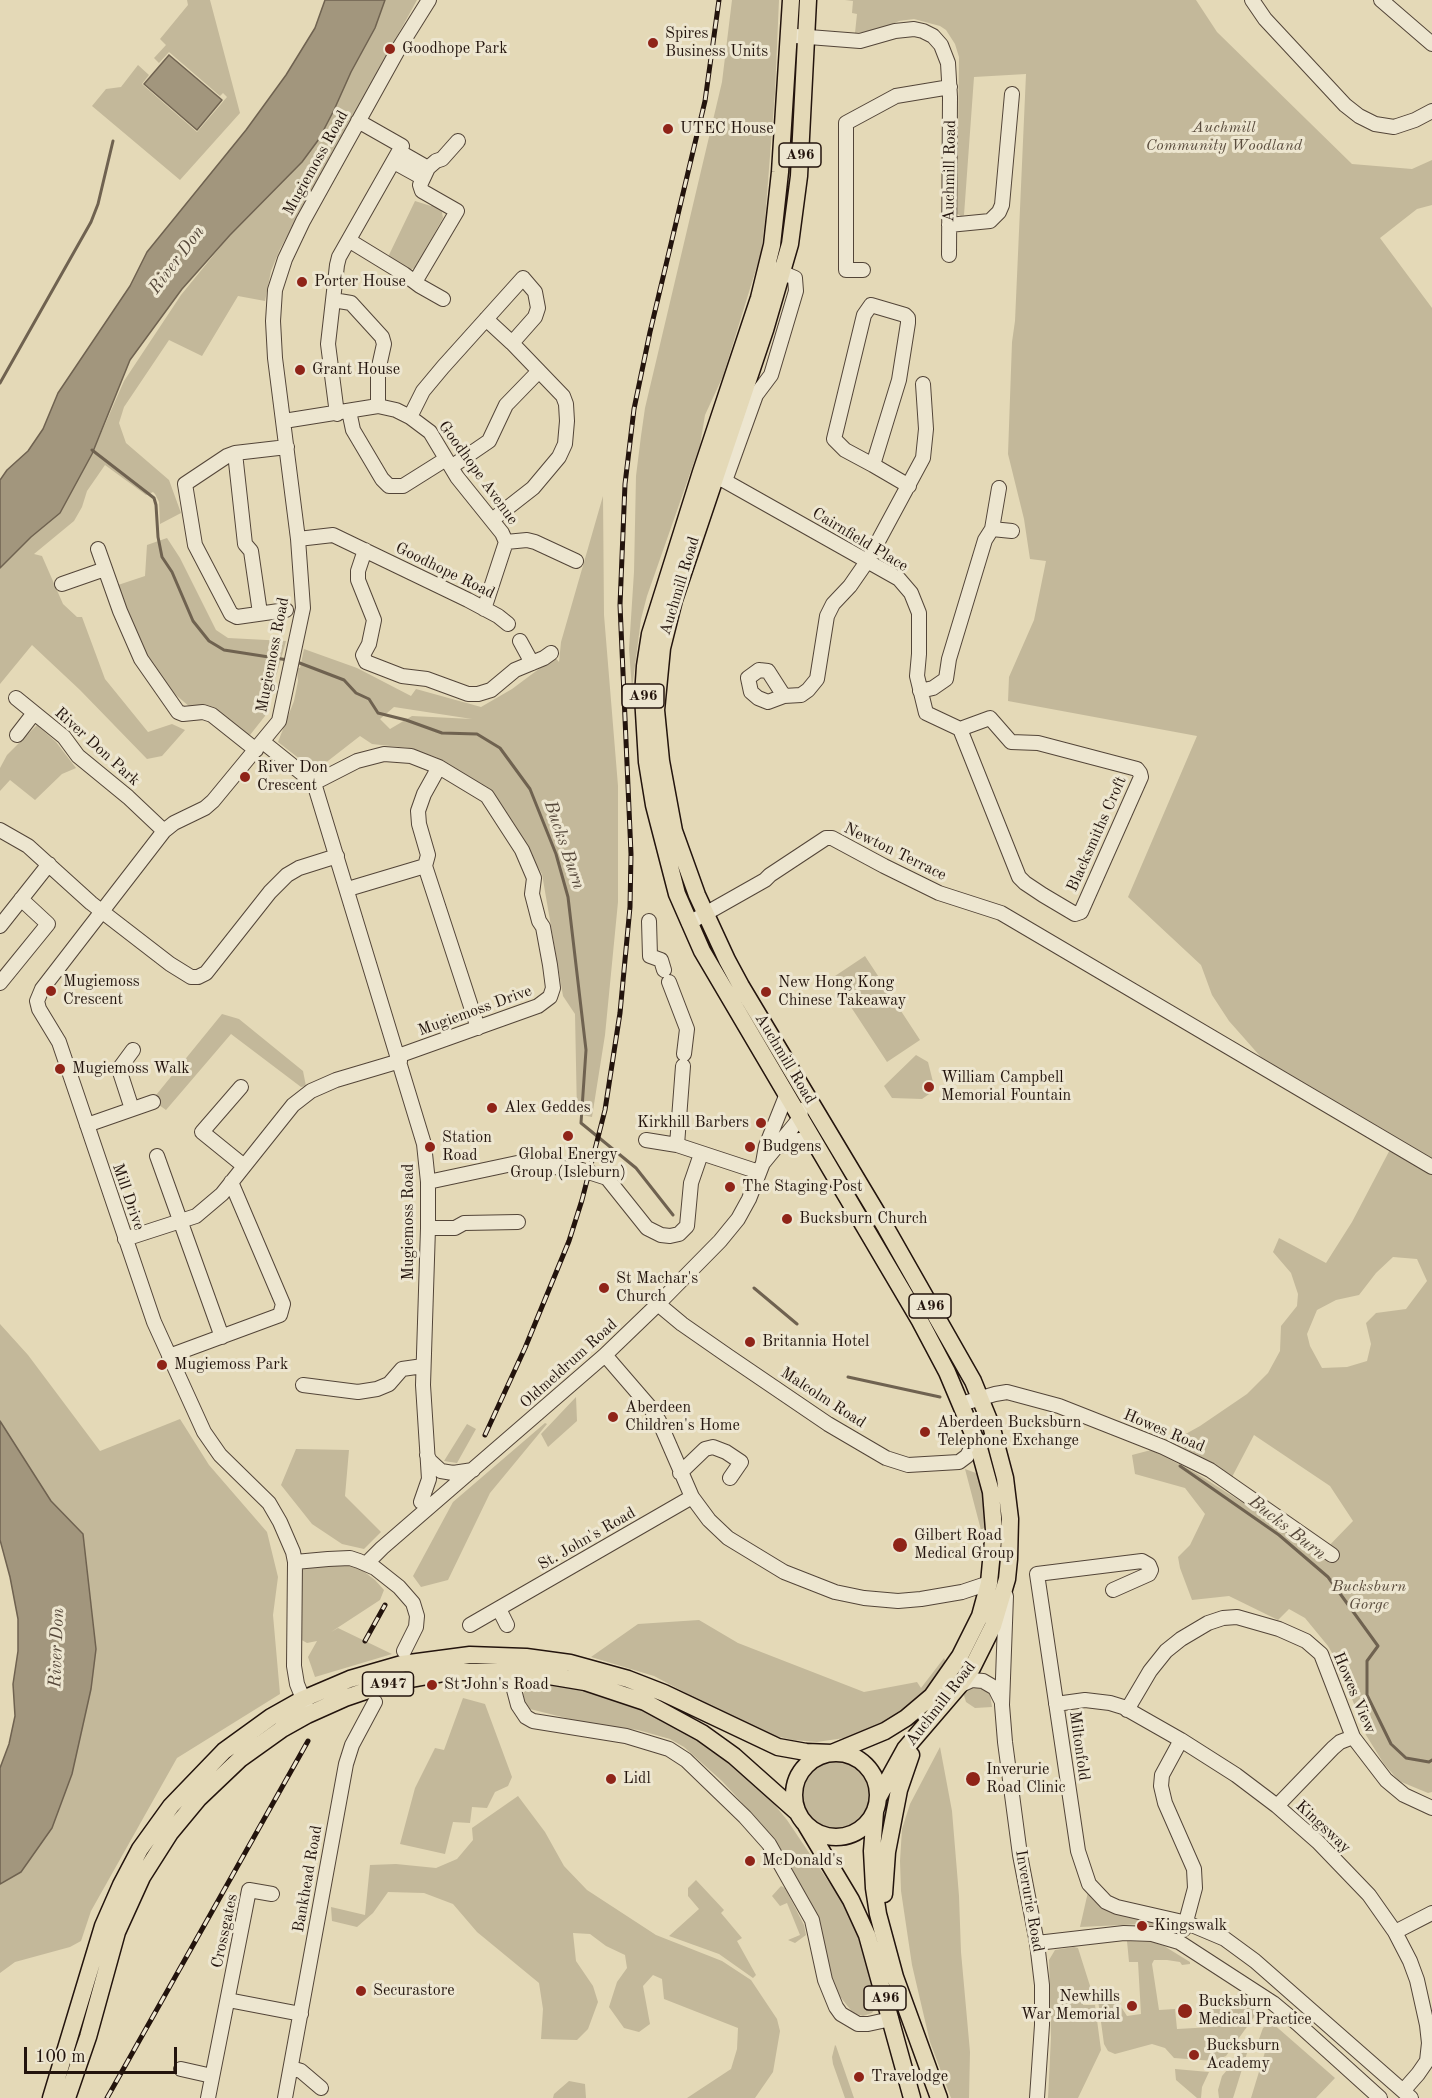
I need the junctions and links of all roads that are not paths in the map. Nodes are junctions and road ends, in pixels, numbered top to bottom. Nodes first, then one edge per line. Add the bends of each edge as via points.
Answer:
1 (429, 0) edge
2 (791, 0) edge
3 (808, 0) edge
4 (1252, 0) edge
5 (1385, 1) edge
6 (797, 36) junction
7 (1432, 44) edge
8 (950, 87) junction
9 (1011, 94) dead end
10 (1432, 111) edge
11 (358, 121) junction
12 (458, 141) dead end
13 (397, 157) junction
14 (426, 173) junction
15 (949, 225) junction
16 (350, 241) junction
17 (949, 255) dead end
18 (775, 270) junction
19 (863, 270) dead end
20 (415, 282) junction
21 (443, 299) dead end
22 (333, 300) junction
23 (486, 319) junction
24 (512, 343) junction
25 (539, 371) junction
26 (923, 384) dead end
27 (378, 406) junction
28 (343, 412) junction
29 (410, 417) junction
30 (284, 421) junction
31 (287, 447) junction
32 (235, 453) junction
33 (449, 463) junction
34 (873, 465) junction
35 (713, 477) junction
36 (909, 486) junction
37 (999, 488) dead end
38 (492, 520) junction
39 (992, 529) junction
40 (1012, 531) dead end
41 (298, 539) junction
42 (506, 542) junction
43 (98, 549) dead end
44 (365, 550) junction
45 (868, 560) junction
46 (576, 561) dead end
47 (105, 569) junction
48 (62, 584) dead end
49 (484, 609) junction
50 (286, 610) dead end
51 (260, 613) junction
52 (508, 624) dead end
53 (520, 641) dead end
54 (551, 653) dead end
55 (532, 663) junction
56 (920, 691) junction
57 (784, 696) dead end
58 (16, 698) dead end
59 (34, 713) junction
60 (960, 729) junction
61 (17, 735) dead end
62 (259, 746) junction
63 (439, 767) junction
64 (314, 783) junction
65 (0, 830) edge
66 (165, 831) junction
67 (337, 856) junction
68 (49, 864) junction
69 (425, 866) junction
70 (348, 889) junction
71 (21, 899) junction
72 (102, 910) junction
73 (706, 914) junction
74 (649, 921) dead end
75 (688, 923) junction
76 (0, 926) edge
77 (0, 982) edge
78 (478, 1028) junction
79 (133, 1050) dead end
80 (399, 1059) junction
81 (241, 1087) dead end
82 (804, 1094) junction
83 (786, 1096) junction
84 (153, 1102) dead end
85 (132, 1109) junction
86 (800, 1118) junction
87 (87, 1125) junction
88 (646, 1140) dead end
89 (815, 1143) junction
90 (676, 1145) junction
91 (777, 1147) junction
92 (701, 1154) junction
93 (157, 1156) dead end
94 (244, 1166) junction
95 (1432, 1167) edge
96 (761, 1168) junction
97 (231, 1182) junction
98 (428, 1182) junction
99 (179, 1222) junction
100 (518, 1222) dead end
101 (428, 1228) junction
102 (125, 1239) junction
103 (658, 1304) junction
104 (222, 1336) junction
105 (605, 1355) junction
106 (169, 1356) junction
107 (423, 1366) junction
108 (303, 1385) dead end
109 (981, 1399) junction
110 (961, 1404) junction
111 (976, 1439) junction
112 (426, 1455) junction
113 (473, 1470) junction
114 (680, 1473) junction
115 (730, 1478) dead end
116 (429, 1479) junction
117 (446, 1483) dead end
118 (692, 1497) junction
119 (421, 1502) dead end
120 (1332, 1555) dead end
121 (295, 1562) junction
122 (366, 1564) junction
123 (1007, 1579) junction
124 (989, 1583) junction
125 (1113, 1590) dead end
126 (499, 1609) junction
127 (470, 1625) dead end
128 (507, 1625) dead end
129 (404, 1651) dead end
130 (509, 1671) junction
131 (959, 1686) junction
132 (375, 1702) dead end
133 (944, 1704) junction
134 (1056, 1704) junction
135 (1002, 1705) junction
136 (306, 1706) junction
137 (1127, 1710) junction
138 (1353, 1737) junction
139 (1181, 1740) junction
140 (832, 1753) junction
141 (877, 1805) junction
142 (1277, 1806) junction
143 (1432, 1808) edge
144 (802, 1819) junction
145 (272, 1894) dead end
146 (1432, 1912) edge
147 (1187, 1923) junction
148 (1395, 1932) junction
149 (1037, 1942) junction
150 (1179, 1942) junction
151 (887, 1946) junction
152 (228, 2000) junction
153 (301, 2014) junction
154 (891, 2019) junction
155 (291, 2068) junction
156 (181, 2069) dead end
157 (213, 2076) junction
158 (321, 2088) dead end
159 (1407, 2095) edge
160 (51, 2098) edge
161 (67, 2098) edge
162 (208, 2098) edge
163 (285, 2098) edge
164 (912, 2098) edge
165 (939, 2098) edge
166 (1037, 2098) edge
167 (1380, 2098) edge

1 - 11 street, Mugiemoss Road
2 - 6 main road, Auchmill Road / A96
3 - 6 main road, Auchmill Road / A96
4 - 10 street via 1265,19 1359,116 1394,127
5 - 7 street
6 - 8 street, Auchmill Road via 860,41 904,29 923,31 933,36 945,53
6 - 18 main road, Auchmill Road / A96 via 776,215
8 - 15 street, Auchmill Road
8 - 19 street via 896,96 846,123 846,270
9 - 15 street via 999,212 990,222
11 - 13 street via 402,146
11 - 30 street, Mugiemoss Road via 303,221 275,290 273,332
12 - 14 street
13 - 14 street
13 - 16 street
14 - 20 street via 420,184 422,191 457,211
15 - 17 street, Auchmill Road
16 - 20 street
16 - 22 street via 339,256
18 - 35 main road, Auchmill Road / A96 via 749,332
18 - 35 street, Auchmill Road via 795,278 797,284 771,375 756,395
20 - 21 street
22 - 27 street via 351,303 382,337
22 - 28 street via 328,344
23 - 24 street
23 - 24 street via 523,278 535,291 538,308
23 - 29 street via 425,389
24 - 25 street
25 - 33 street via 506,405 489,441
25 - 38 street via 565,400 565,444 533,488
26 - 36 street via 926,445
27 - 28 street, Goodhope Avenue
27 - 29 street, Goodhope Avenue
28 - 30 street, Goodhope Avenue
28 - 33 street via 389,486 403,486
29 - 33 street, Goodhope Avenue via 430,432
30 - 31 street, Mugiemoss Road
31 - 32 street
31 - 41 street, Mugiemoss Road
32 - 51 street via 245,544 251,551
32 - 51 street via 185,484 195,545 231,614 237,617
33 - 38 street, Goodhope Avenue
34 - 34 street via 899,380 908,318 871,305 864,315 834,439 845,450
34 - 36 street
35 - 45 street, Cairnfield Place
35 - 73 main road, Auchmill Road / A96 via 669,617 659,664 656,710 674,831
35 - 75 main road, Auchmill Road / A96 via 653,623 643,696 654,805
36 - 45 street
37 - 39 street
38 - 42 street, Goodhope Avenue
39 - 40 street
39 - 56 street via 985,540 946,679
41 - 44 street, Goodhope Road via 333,535
41 - 62 street, Mugiemoss Road via 303,608 279,721
42 - 46 street via 535,542
42 - 49 street, Goodhope Avenue
43 - 47 street
44 - 49 street, Goodhope Road
44 - 55 street via 358,580 374,620 363,655 365,661 402,676 427,679 475,694 487,693 515,670
45 - 56 street, Cairnfield Place via 898,579 917,607
45 - 57 street via 827,616 817,679 801,695
47 - 48 street
47 - 62 street via 141,659 178,712 212,715
49 - 52 street, Goodhope Road
50 - 51 street
53 - 55 street
54 - 55 street
56 - 60 street, Cairnfield Place via 926,713
58 - 59 street, River Don Park
59 - 61 street, River Don Park
59 - 66 street, River Don Park
60 - 60 street, Blacksmiths Croft via 1020,877 1078,914 1140,773 1038,743 1011,742 990,718
62 - 64 street
62 - 66 street, Mill Drive via 213,801
63 - 64 street, Mugiemoss Drive via 411,756 384,754 357,760
63 - 69 street via 418,811 428,855
63 - 78 street, Mugiemoss Drive via 487,796 522,850 534,878 532,894 550,965 553,992 544,1004
64 - 67 street, Mugiemoss Road
65 - 68 street
66 - 72 street, Mill Drive
67 - 70 street, Mugiemoss Road
67 - 72 street via 287,875 206,973 198,977 187,976
68 - 71 street
68 - 72 street
69 - 70 street
69 - 78 street
70 - 80 street, Mugiemoss Road
71 - 76 street
71 - 77 street via 48,924
72 - 87 street, Mill Drive via 37,1001 59,1042
73 - 75 street, Newton Terrace
73 - 82 main road, Auchmill Road / A96 via 727,960
73 - 95 street, Newton Terrace via 830,837 939,892 1001,913
74 - 90 street via 650,956 661,960 687,1029
75 - 83 main road, Auchmill Road / A96
78 - 80 street, Mugiemoss Drive
79 - 85 street via 119,1069
80 - 94 street, Mugiemoss Drive via 311,1091 293,1105
80 - 98 street, Mugiemoss Road via 424,1144
81 - 94 street via 202,1132
82 - 86 street, Oldmeldrum Road
82 - 109 main road, Auchmill Road / A96 via 886,1228
83 - 86 main road, Auchmill Road / A96
83 - 96 street, Oldmeldrum Road
84 - 85 street
85 - 87 street
86 - 89 main road, Auchmill Road / A96
86 - 91 street, Oldmeldrum Road
87 - 102 street, Mill Drive
88 - 90 street
89 - 91 street via 799,1140
89 - 110 main road, Auchmill Road / A96 via 920,1321
90 - 92 street
91 - 96 street, Oldmeldrum Road
92 - 96 street
92 - 98 street via 690,1183 687,1226 670,1236 647,1228 607,1178 582,1170 517,1163
93 - 99 street
94 - 97 street, Mugiemoss Drive
96 - 103 street, Oldmeldrum Road via 738,1219
97 - 99 street, Mugiemoss Drive via 196,1216
97 - 104 street via 283,1304 280,1315
98 - 101 street, Mugiemoss Road
99 - 102 street, Mugiemoss Drive
99 - 104 street
100 - 101 street
101 - 107 street, Mugiemoss Road
102 - 106 street, Mill Drive
103 - 105 street, Oldmeldrum Road
103 - 111 street, Malcolm Road via 828,1424 886,1458 908,1465 959,1462
104 - 106 street
105 - 113 street, Oldmeldrum Road
105 - 114 street via 633,1384 659,1421
106 - 121 street, Mill Drive via 204,1432 219,1455 275,1512
107 - 108 street via 402,1369 389,1383 358,1392
107 - 112 street, Mugiemoss Road
109 - 110 street, Howes Road
109 - 120 street, Howes Road via 1007,1392 1059,1406 1163,1447 1210,1470
109 - 123 main road, Auchmill Road / A96 via 1008,1496
110 - 111 main road, Auchmill Road / A96
111 - 124 main road, Auchmill Road / A96 via 993,1509
112 - 113 street via 441,1472
112 - 116 street, Mugiemoss Road
113 - 122 street, Oldmeldrum Road
114 - 115 street via 712,1447 741,1462
114 - 118 street
116 - 117 street
116 - 119 street, Mugiemoss Road
118 - 124 street via 728,1538 784,1572 835,1592 898,1601 951,1594
118 - 126 street, St. John's Road
121 - 122 street via 350,1558
121 - 136 street, Mill Drive via 294,1666
122 - 129 street via 399,1587 413,1604 416,1627
123 - 131 main road, Auchmill Road / A96 via 987,1638
123 - 135 street, Inverurie Road
124 - 140 main road, Auchmill Road / A96 via 968,1642 932,1696 890,1728
125 - 134 street, Miltonfold via 1149,1574 1149,1565 1142,1561 1037,1574
126 - 127 street, St. John's Road
126 - 128 street
130 - 136 main road, A947 via 450,1672
130 - 144 main road, A947 via 585,1682 669,1714 720,1744
130 - 154 street via 518,1705 533,1720 626,1736 669,1749 686,1760 745,1816 774,1853 812,1920 825,1980 841,2014 858,2024
131 - 133 main road, Auchmill Road / A96
131 - 135 street via 972,1680 989,1683 999,1694
132 - 153 street, Bankhead Road via 346,1764
133 - 141 main road, Auchmill Road / A96 via 905,1749
133 - 151 main road, A96 via 916,1746 898,1790 885,1877
134 - 137 street, Kingsway via 1093,1700
134 - 147 street, Miltonfold via 1082,1868 1089,1884 1106,1902 1117,1907
135 - 149 street, Inverurie Road via 1010,1789
136 - 140 main road, A947 via 366,1674 424,1660 482,1654 537,1658 589,1667 627,1679 778,1747
136 - 160 main road, A947 via 271,1717 224,1752 171,1806 140,1849 103,1926
136 - 161 main road, A947 via 219,1778 155,1855 117,1932
137 - 138 street, Howes View via 1150,1671 1173,1645 1208,1623 1237,1617 1293,1634 1317,1649
137 - 139 street, Kingsway
138 - 142 street via 1333,1748
138 - 143 street, Howes View via 1386,1780 1404,1795
139 - 142 street, Kingsway
139 - 147 street via 1162,1775 1161,1786 1194,1869 1195,1888
140 - 141 main road, A96 via 847,1754 866,1765 874,1777
140 - 144 main road, A96 via 811,1761 803,1769 794,1790 794,1802
141 - 144 main road, A96 via 862,1828 844,1837 824,1836
141 - 151 main road, A96 via 872,1851 874,1888
142 - 148 street, Kingsway via 1369,1895
144 - 154 main road, A96 via 861,1921
145 - 152 street, Crossgates via 249,1890
146 - 148 street
147 - 150 street
147 - 159 street via 1244,1952
148 - 159 street, Kingsway via 1417,1980 1429,2043 1427,2061
149 - 150 street via 1124,1933
149 - 166 street, Inverurie Road via 1042,2002
150 - 167 street via 1273,2003
151 - 165 main road, A96
152 - 153 street
152 - 157 street, Crossgates
153 - 155 street, Bankhead Road
154 - 164 main road, A96
155 - 158 street via 301,2071
155 - 163 street, Bankhead Road
156 - 157 street
157 - 162 street, Crossgates

